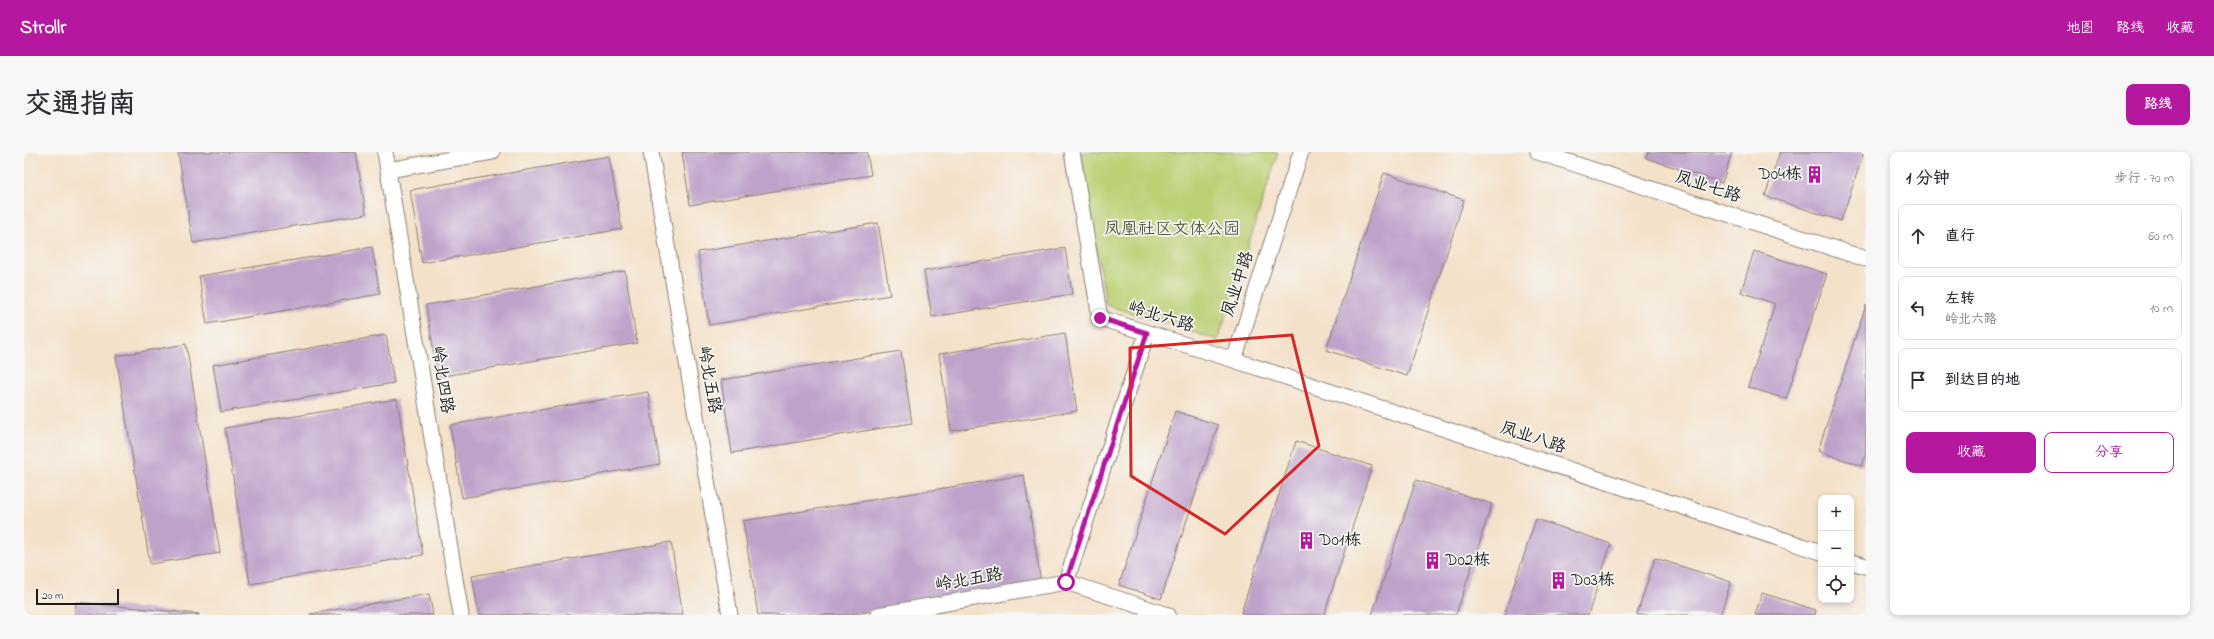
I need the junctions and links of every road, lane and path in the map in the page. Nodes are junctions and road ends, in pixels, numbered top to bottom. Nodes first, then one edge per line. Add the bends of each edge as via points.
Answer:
1 (385, 152) edge
2 (492, 152) edge
3 (651, 152) edge
4 (1072, 152) edge
5 (1301, 152) edge
6 (1538, 152) edge
7 (388, 170) junction
8 (1866, 259) edge
9 (1147, 333) junction
10 (1234, 360) junction
11 (1818, 551) edge
12 (1854, 563) edge
13 (1866, 566) edge
14 (1066, 582) junction
15 (461, 615) edge
16 (730, 615) edge
17 (878, 615) edge
18 (1168, 615) edge

1 - 7 lane, 岭北四路
2 - 7 lane
3 - 16 lane, 岭北五路
4 - 9 lane, 岭北六路 via 1100,318
5 - 10 lane, 凤业中路
6 - 8 lane, 凤业七路
7 - 15 lane, 岭北四路
9 - 10 lane, 岭北六路
9 - 14 lane
10 - 11 lane, 凤业八路
12 - 13 lane
14 - 17 lane, 岭北五路
14 - 18 lane

